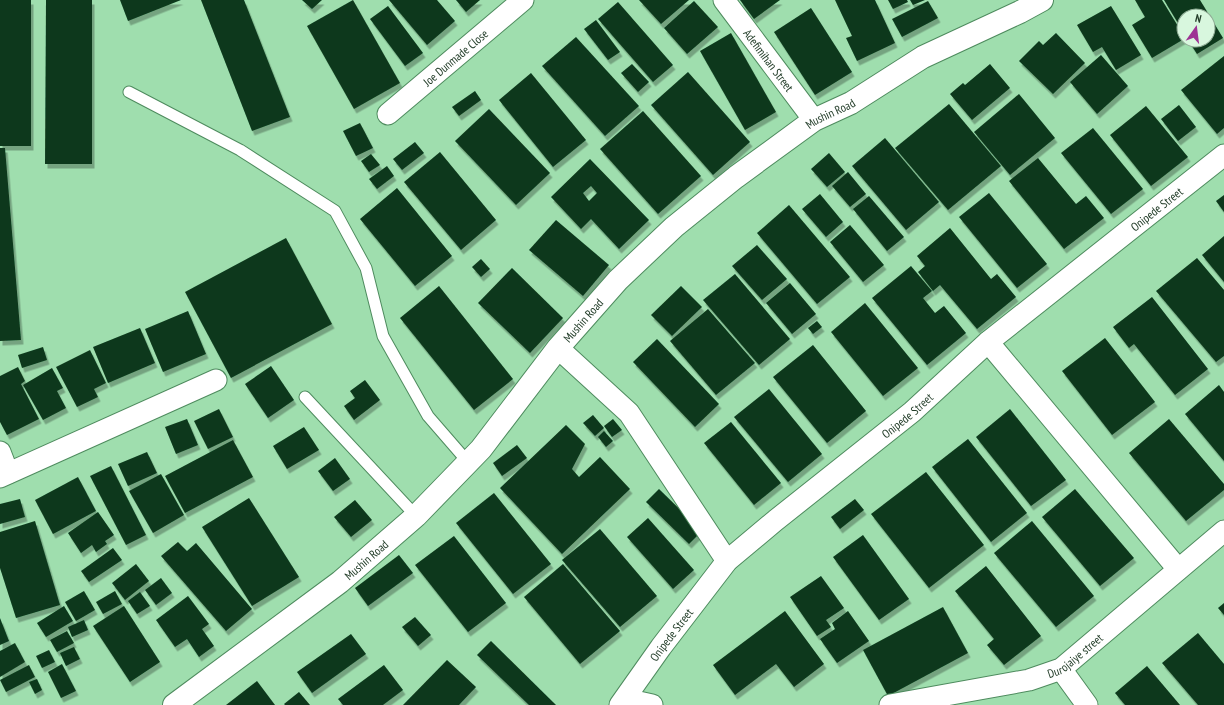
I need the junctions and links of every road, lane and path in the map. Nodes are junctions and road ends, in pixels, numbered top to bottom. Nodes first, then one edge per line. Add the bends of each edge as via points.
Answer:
1 (523, 0) edge
2 (724, 0) edge
3 (1042, 0) edge
4 (129, 92) dead end
5 (388, 114) dead end
6 (814, 120) junction
7 (1224, 155) edge
8 (988, 342) junction
9 (558, 348) junction
10 (216, 380) dead end
11 (305, 397) dead end
12 (0, 452) edge
13 (468, 461) junction
14 (4, 475) edge
15 (416, 516) junction
16 (1224, 531) edge
17 (727, 561) junction
18 (1178, 569) junction
19 (1061, 669) junction
20 (622, 702) edge
21 (174, 705) edge
22 (652, 705) edge
23 (890, 705) edge
24 (1087, 705) edge

1 - 5 street, Joe Dunmade Close
2 - 6 street, Adefimihan Street
3 - 6 main road, Mushin Road via 923,57 851,102
4 - 13 lane via 240,150 335,211 366,268 383,336 428,416
6 - 9 main road, Mushin Road via 736,177 674,227 618,280
7 - 8 street, Onipede Street
8 - 17 street, Onipede Street via 912,412
8 - 18 street
9 - 13 main road, Mushin Road via 481,449
9 - 17 street via 629,413
10 - 14 street
11 - 15 lane
12 - 14 street
13 - 15 main road, Mushin Road
15 - 21 main road, Mushin Road via 340,582
16 - 18 street, Durojaiye street
17 - 20 street, Onipede Street
18 - 19 street, Durojaiye street
19 - 23 street, Durojaiye street via 1029,680
19 - 24 street
20 - 22 street

